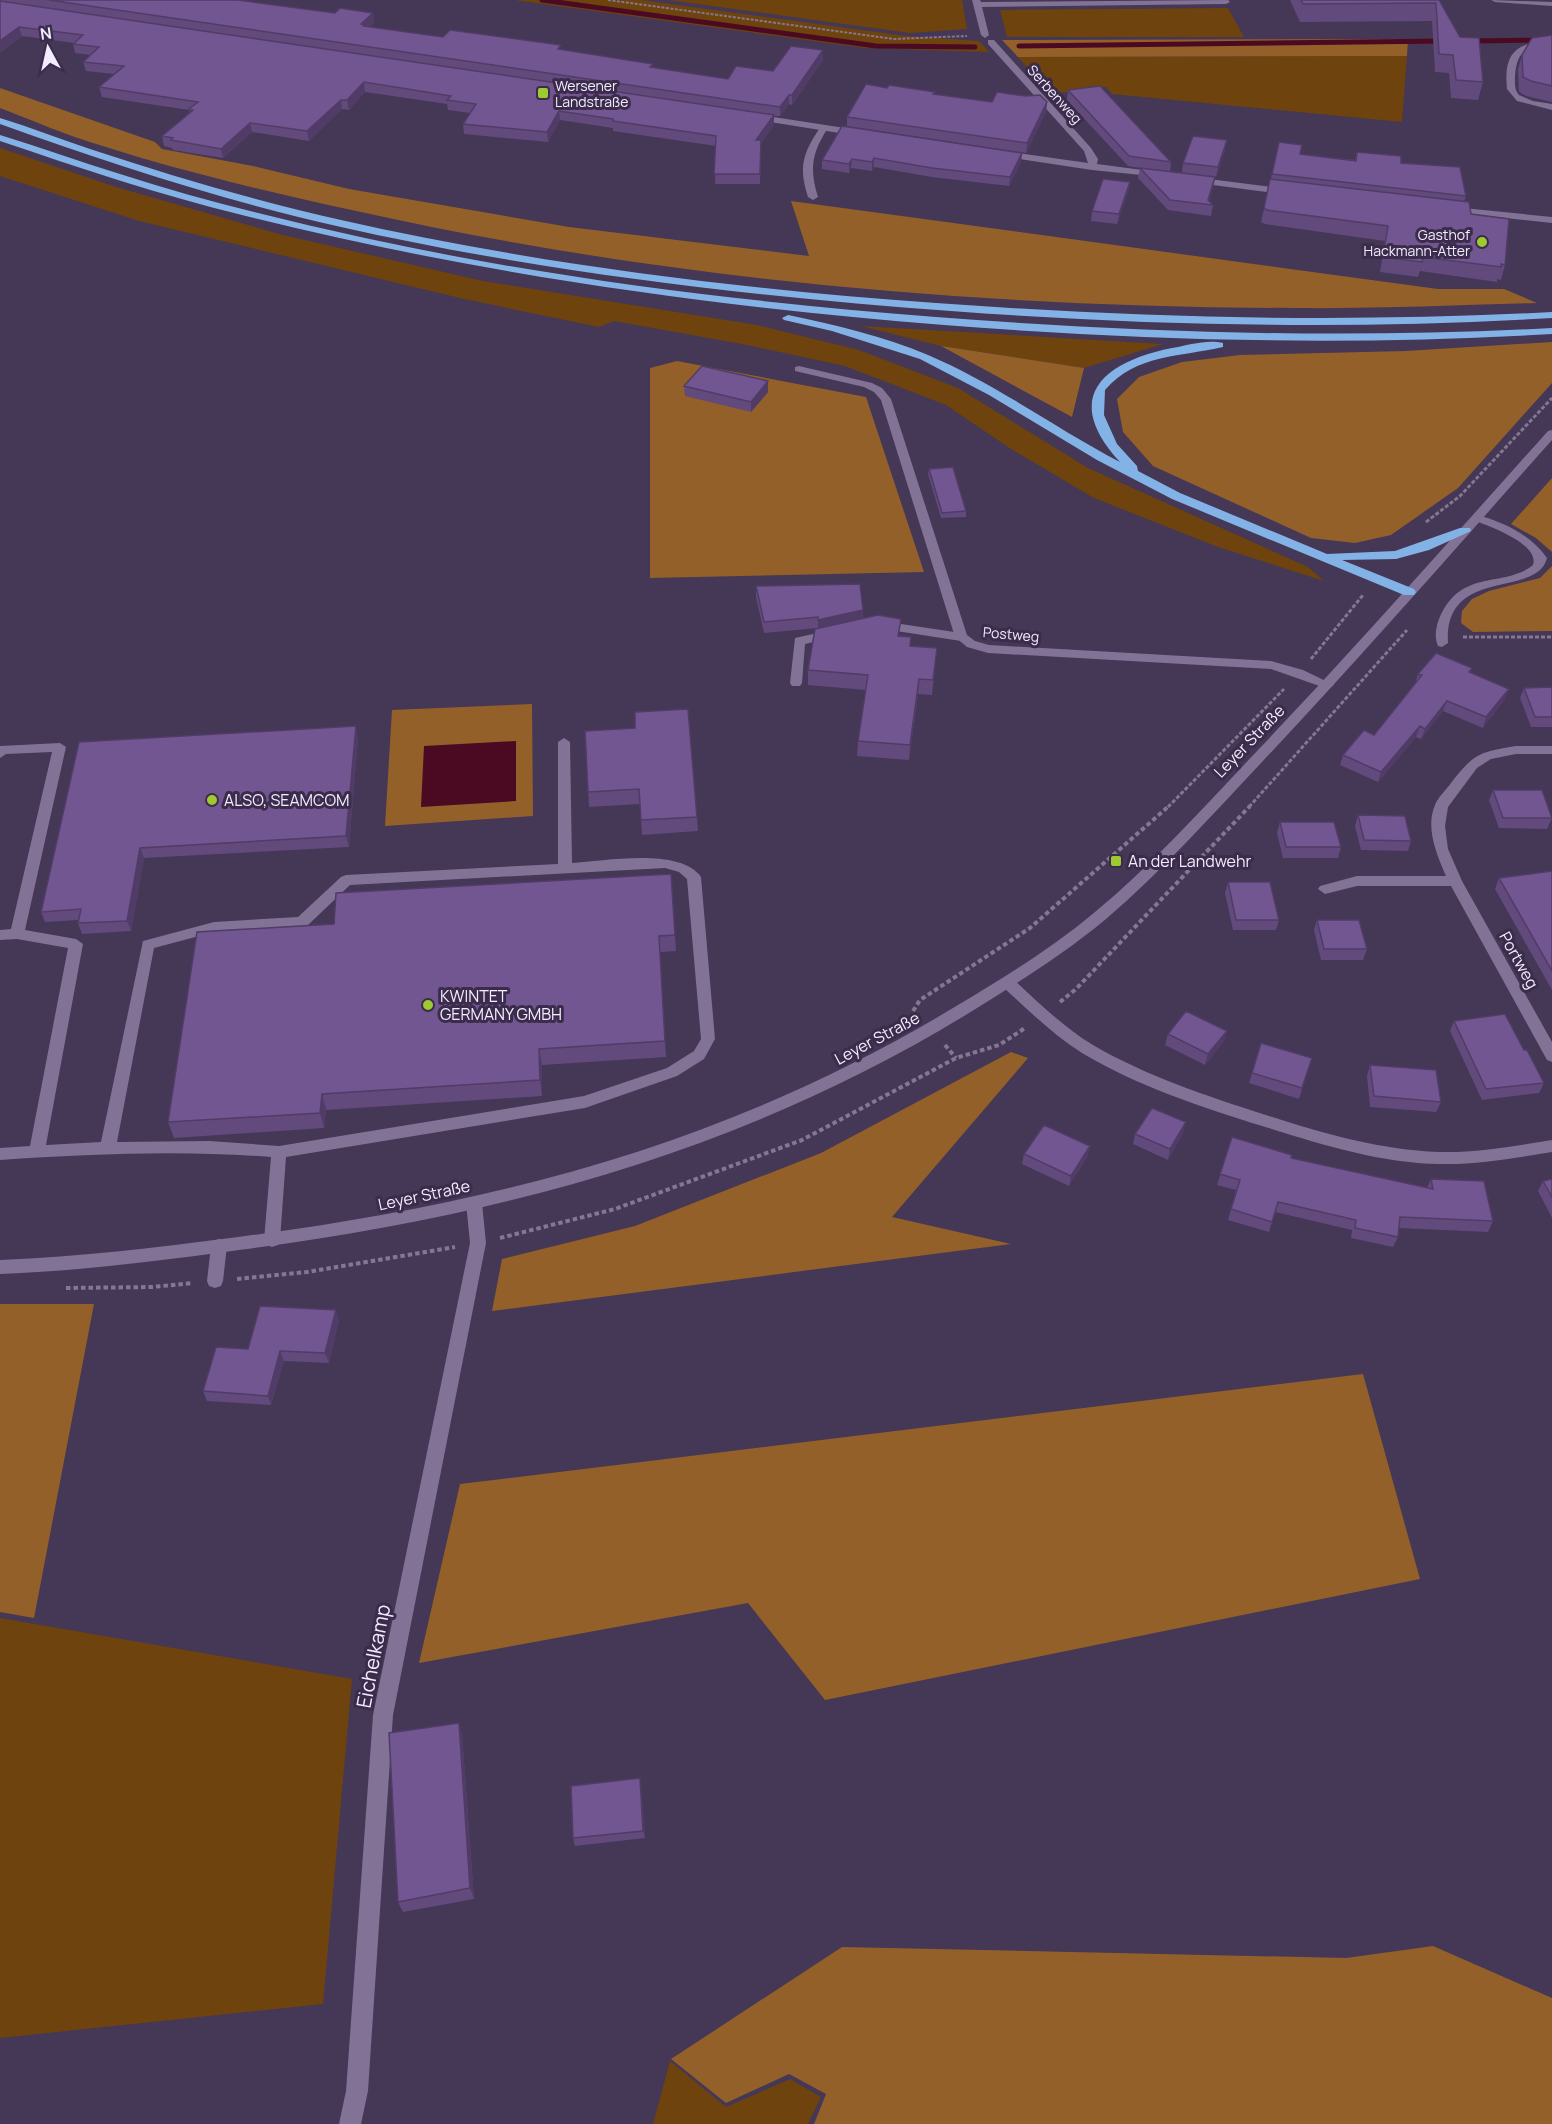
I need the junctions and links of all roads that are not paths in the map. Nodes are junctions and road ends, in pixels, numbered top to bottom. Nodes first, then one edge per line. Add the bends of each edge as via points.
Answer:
1 (1495, 0) edge
2 (1167, 1) edge
3 (976, 2) edge
4 (1226, 2) dead end
5 (1552, 4) edge
6 (1552, 44) edge
7 (1552, 107) edge
8 (749, 117) edge
9 (0, 121) edge
10 (824, 128) junction
11 (870, 135) edge
12 (0, 138) edge
13 (987, 152) edge
14 (1092, 167) junction
15 (1171, 177) edge
16 (1183, 179) edge
17 (1296, 193) edge
18 (813, 197) dead end
19 (1444, 210) edge
20 (1552, 220) edge
21 (702, 299) junction
22 (1549, 315) edge
23 (1547, 331) edge
24 (1307, 338) junction
25 (799, 369) dead end
26 (1552, 434) edge
27 (1142, 478) junction
28 (1477, 518) junction
29 (1465, 531) junction
30 (1322, 556) junction
31 (1409, 592) junction
32 (866, 626) edge
33 (843, 631) edge
34 (961, 637) junction
35 (1442, 640) road end
36 (796, 683) dead end
37 (1328, 685) junction
38 (564, 742) dead end
39 (1552, 750) edge
40 (0, 754) edge
41 (565, 867) junction
42 (1455, 881) junction
43 (1325, 890) dead end
44 (17, 934) junction
45 (0, 935) edge
46 (1007, 982) junction
47 (1552, 1056) edge
48 (1552, 1146) edge
49 (108, 1147) junction
50 (37, 1152) junction
51 (279, 1152) junction
52 (0, 1154) edge
53 (474, 1203) junction
54 (272, 1240) junction
55 (219, 1246) junction
56 (0, 1267) edge
57 (215, 1281) dead end
58 (350, 2124) edge

1 - 5 street
2 - 3 street
2 - 4 street
3 - 14 street, Serbenweg via 988,39 1088,150
6 - 7 street via 1532,44 1517,52 1512,63 1511,88 1523,100
8 - 10 street
9 - 22 highway via 179,180 329,220 538,261 732,289 1075,317 1248,322
10 - 11 street
10 - 18 street via 805,161
12 - 21 highway via 164,191 314,230 501,269
13 - 14 street
14 - 15 street
16 - 17 street
19 - 20 street
21 - 24 highway via 863,317 1054,330
21 - 27 highway via 835,328 924,357
23 - 24 highway
24 - 27 highway via 1189,348 1147,358 1116,372 1099,390 1098,415 1112,445
25 - 34 street, Postweg via 868,385 886,399
26 - 28 street, Leyer Straße
27 - 30 highway
28 - 29 street, Leyer Straße
28 - 35 street via 1525,540 1541,558 1538,567 1527,573 1480,585 1463,596 1442,623
29 - 30 highway via 1396,555
29 - 31 street, Leyer Straße
30 - 31 highway
31 - 37 street, Leyer Straße
32 - 34 street via 877,624
33 - 36 street via 799,641
34 - 37 street, Postweg via 970,644 988,648 1271,665
37 - 46 street, Leyer Straße via 1141,880 1076,935
38 - 41 street
39 - 42 street, Portweg via 1487,755 1472,765 1441,807 1438,826 1441,849
40 - 44 street via 1,750 60,747
41 - 49 street via 346,880 302,922 214,927 148,945
41 - 51 street via 665,863 684,868 694,878 708,1039 699,1055 672,1072 585,1102
42 - 43 street via 1357,881
42 - 47 street, Portweg
44 - 45 street
44 - 50 street via 76,944
46 - 48 street via 1043,1016 1096,1053 1203,1101 1325,1140 1438,1158
46 - 53 street, Leyer Straße via 932,1029 842,1077 706,1136 579,1177
49 - 50 street
49 - 51 street
50 - 52 street
51 - 54 street
53 - 54 street, Leyer Straße
53 - 58 street, Eichelkamp via 478,1243 383,1715 357,2091
54 - 55 street, Leyer Straße
55 - 56 street, Leyer Straße
55 - 57 street

